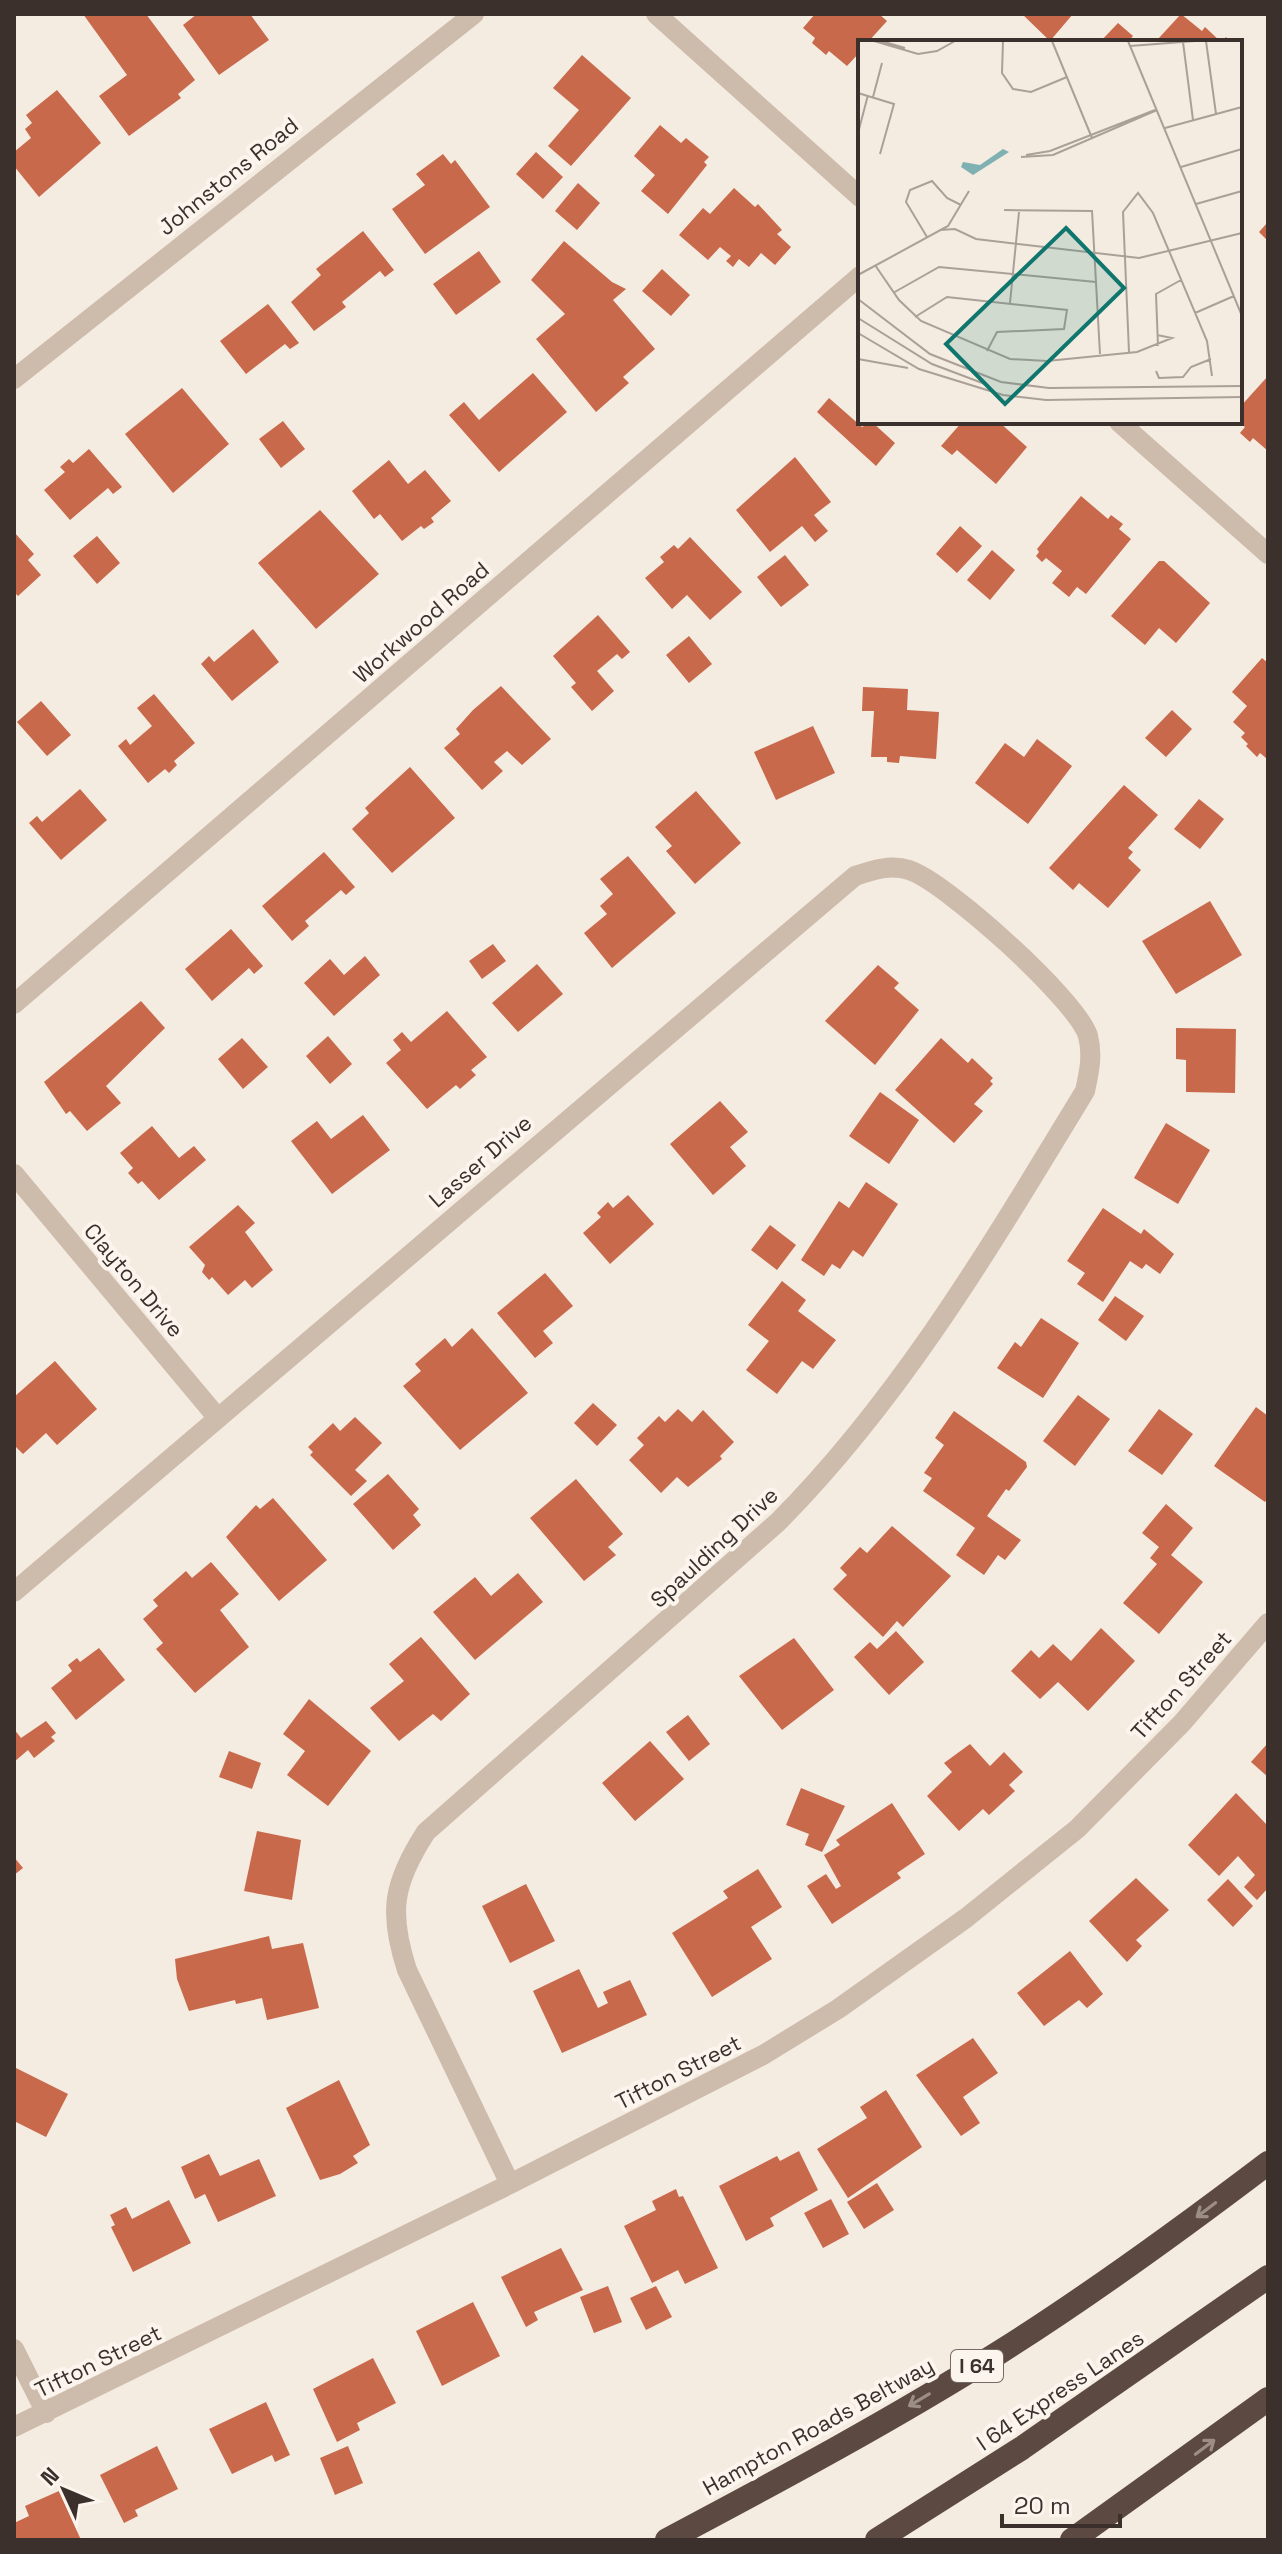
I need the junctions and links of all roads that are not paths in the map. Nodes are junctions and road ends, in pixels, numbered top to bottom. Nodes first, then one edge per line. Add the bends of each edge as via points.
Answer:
1 (474, 14) edge
2 (656, 14) edge
3 (858, 195) edge
4 (858, 278) edge
5 (14, 379) edge
6 (1121, 424) edge
7 (1268, 554) edge
8 (995, 935) joint
9 (14, 1004) edge
10 (14, 1174) edge
11 (217, 1417) junction
12 (14, 1592) edge
13 (1268, 1623) edge
14 (1268, 2163) edge
15 (510, 2184) junction
16 (1268, 2277) edge
17 (14, 2349) edge
18 (1268, 2399) edge
19 (46, 2413) junction
20 (14, 2427) edge
21 (667, 2540) edge
22 (877, 2540) edge
23 (1072, 2540) edge

1 - 5 street, Johnstons Road
2 - 3 street
4 - 9 street, Workwood Road
6 - 7 street
8 - 11 street, Lasser Drive via 931,879 907,869 880,868 855,876
8 - 15 street, Spaulding Drive via 1076,1012 1088,1037 1091,1064 1085,1091 1027,1186 888,1399 830,1470 672,1620 426,1832 404,1866 394,1912 396,1939
10 - 11 street, Clayton Drive
11 - 12 street, Lasser Drive
13 - 15 street, Tifton Street via 1182,1723 1077,1829 966,1918 763,2055
14 -> 21 highway, Hampton Roads Beltway / I 64 via 1183,2228 1001,2351 844,2446
15 - 19 street, Tifton Street
16 - 22 highway, I 64 Express Lanes via 1022,2448
17 - 19 street
23 -> 18 highway
19 - 20 street, Tifton Street

